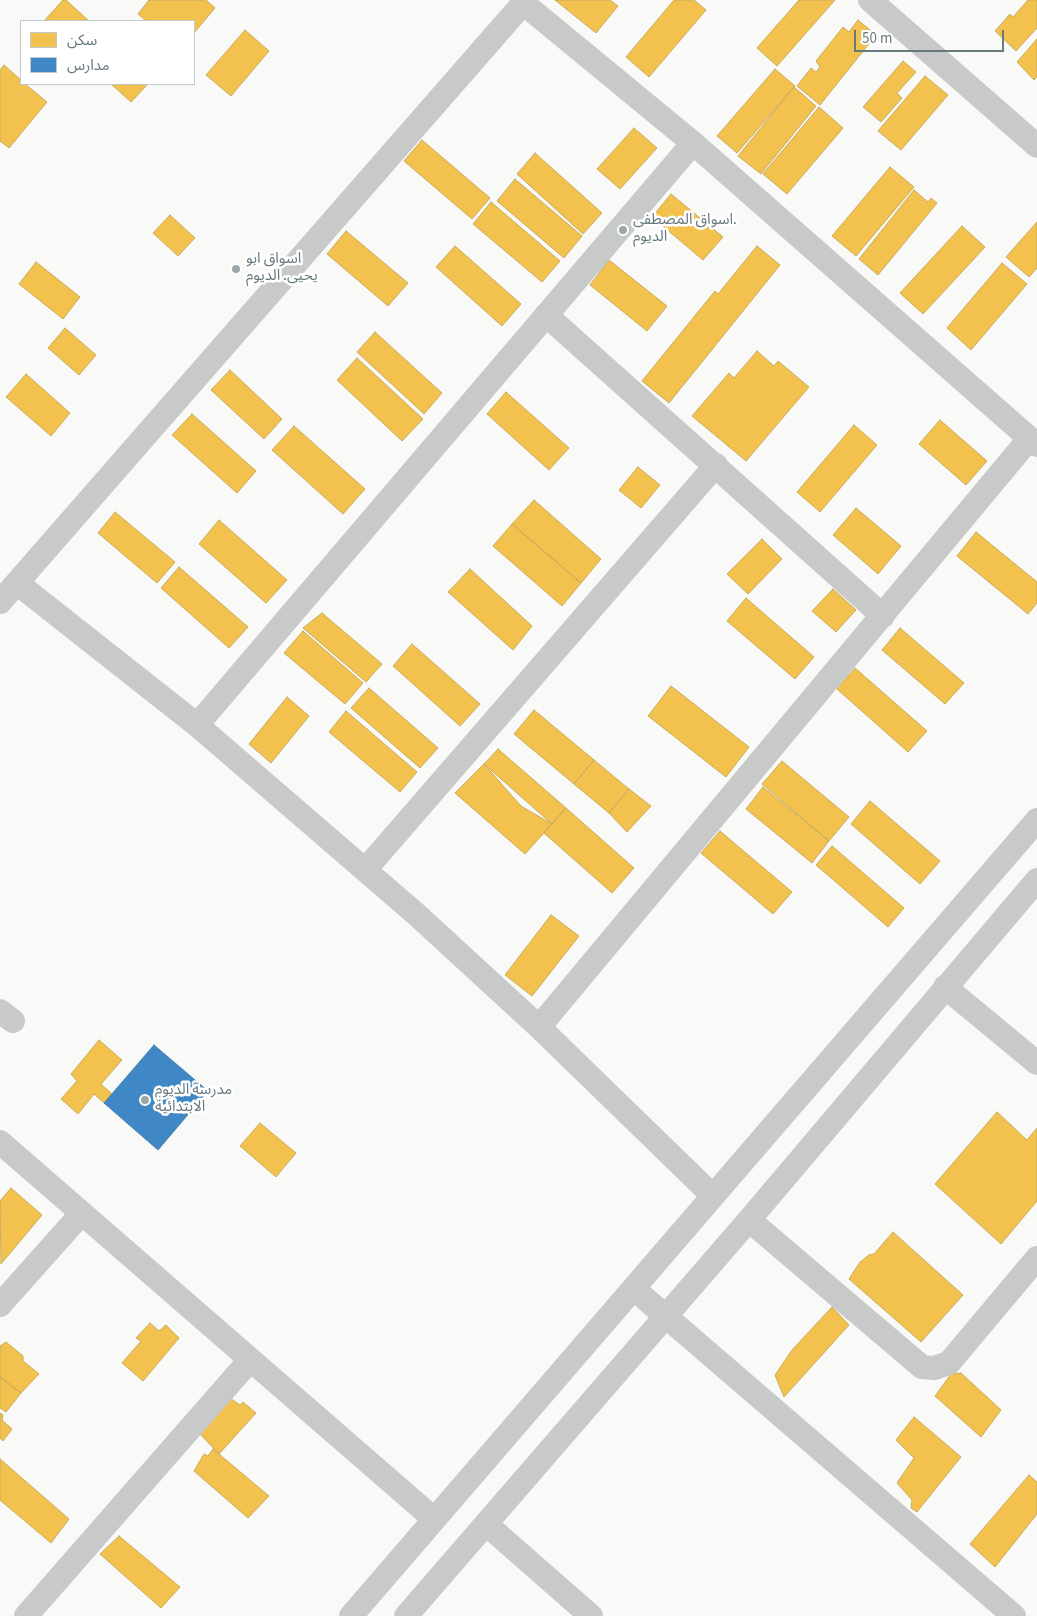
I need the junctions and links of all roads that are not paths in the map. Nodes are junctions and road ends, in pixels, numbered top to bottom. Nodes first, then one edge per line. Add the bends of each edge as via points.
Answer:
1 (870, 0) edge
2 (524, 2) edge
3 (692, 143) junction
4 (1037, 146) edge
5 (546, 315) junction
6 (1033, 442) edge
7 (716, 465) junction
8 (17, 583) junction
9 (0, 602) edge
10 (883, 616) junction
11 (197, 725) junction
12 (1037, 820) edge
13 (365, 870) junction
14 (1037, 880) edge
15 (944, 987) junction
16 (538, 1027) junction
17 (1037, 1063) edge
18 (0, 1142) edge
19 (713, 1196) junction
20 (82, 1213) junction
21 (749, 1220) junction
22 (1037, 1258) edge
23 (634, 1289) junction
24 (0, 1305) edge
25 (664, 1316) junction
26 (250, 1360) junction
27 (434, 1519) junction
28 (486, 1524) junction
29 (26, 1616) edge
30 (351, 1616) edge
31 (406, 1616) edge
32 (591, 1616) edge
33 (1014, 1616) edge

1 - 4 street
2 - 3 street
2 - 8 street
3 - 5 street
3 - 6 street
5 - 7 street
5 - 11 street
6 - 10 street
7 - 10 street
7 - 13 street
8 - 9 street
8 - 11 street
10 - 16 street
11 - 13 street
12 - 19 street
13 - 16 street
14 - 15 street
15 - 17 street
15 - 21 street
16 - 19 street
18 - 20 street
19 - 23 street
20 - 24 street
20 - 26 street
21 - 22 street via 922,1367 934,1368 949,1363
21 - 25 street
23 - 25 street
23 - 27 street
25 - 28 street
25 - 33 street
26 - 27 street
26 - 29 street
27 - 30 street
28 - 31 street
28 - 32 street

